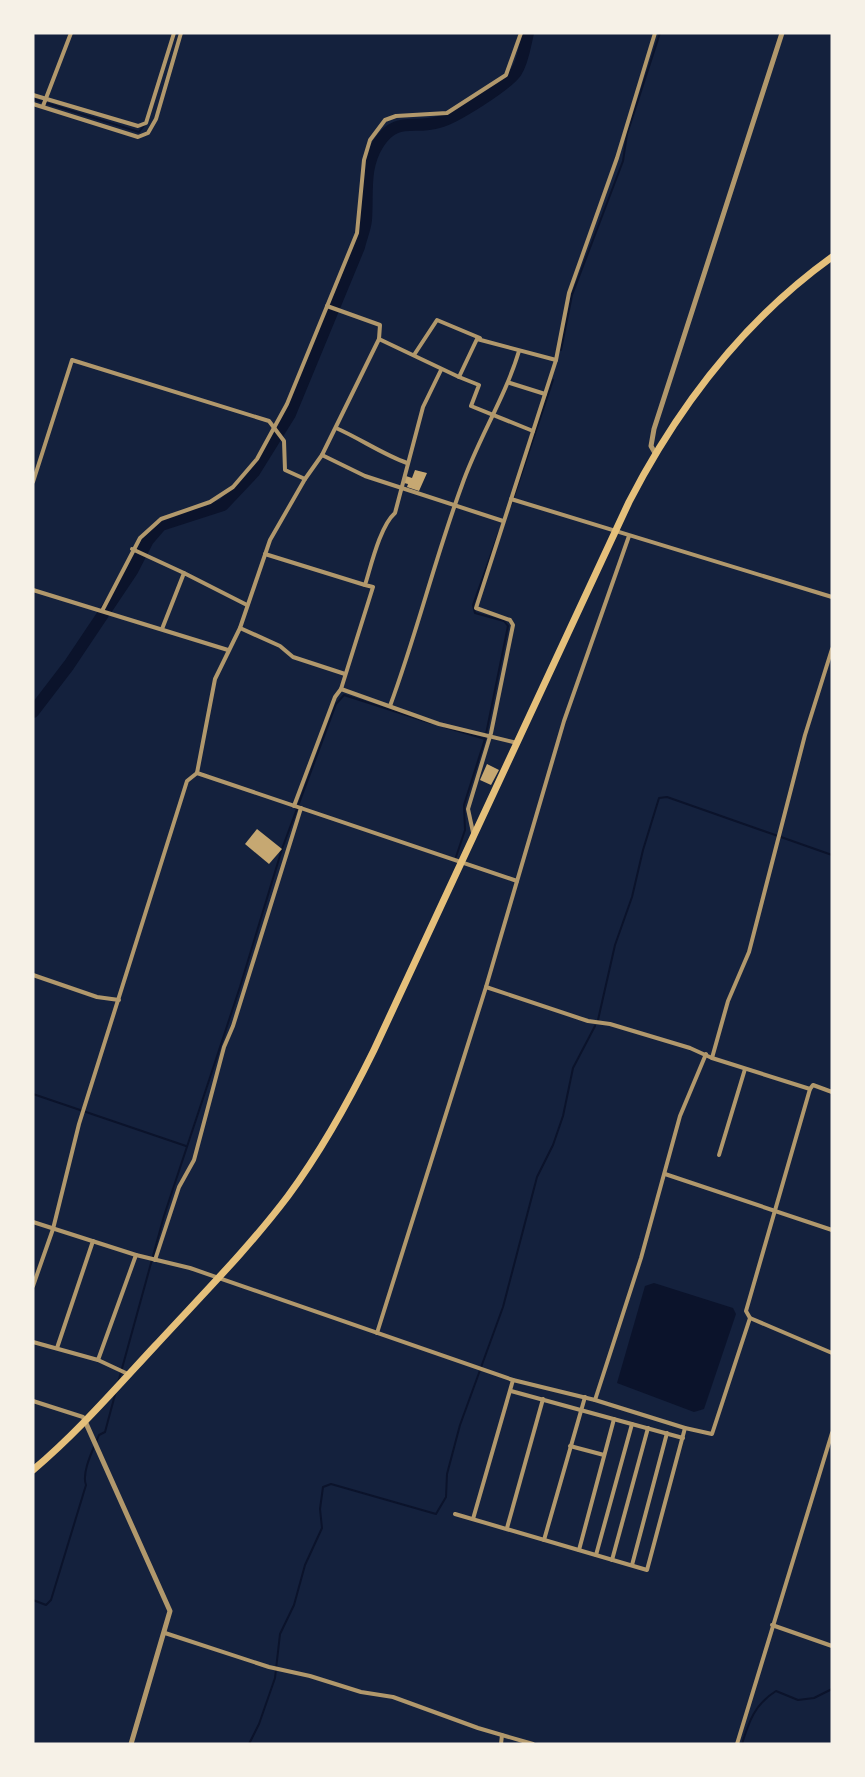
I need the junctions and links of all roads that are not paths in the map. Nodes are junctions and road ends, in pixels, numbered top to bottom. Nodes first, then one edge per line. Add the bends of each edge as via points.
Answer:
1 (71, 33) edge
2 (174, 33) edge
3 (181, 33) edge
4 (521, 33) edge
5 (655, 33) edge
6 (782, 33) edge
7 (33, 95) edge
8 (46, 99) junction
9 (33, 104) edge
10 (43, 106) junction
11 (832, 257) edge
12 (327, 306) junction
13 (379, 339) junction
14 (483, 339) junction
15 (519, 351) junction
16 (414, 355) junction
17 (556, 360) junction
18 (441, 369) junction
19 (459, 377) junction
20 (510, 383) junction
21 (545, 394) junction
22 (492, 417) junction
23 (274, 425) junction
24 (336, 428) junction
25 (533, 431) junction
26 (655, 453) junction
27 (322, 455) junction
28 (407, 463) junction
29 (305, 479) junction
30 (33, 482) edge
31 (403, 487) junction
32 (511, 499) junction
33 (454, 506) junction
34 (503, 521) junction
35 (616, 532) junction
36 (629, 536) junction
37 (132, 549) junction
38 (265, 554) junction
39 (184, 573) junction
40 (365, 585) junction
41 (33, 590) edge
42 (832, 597) edge
43 (247, 604) junction
44 (102, 611) junction
45 (240, 628) junction
46 (162, 629) junction
47 (832, 649) edge
48 (228, 650) junction
49 (345, 674) junction
50 (341, 689) junction
51 (390, 706) junction
52 (490, 736) junction
53 (517, 743) junction
54 (197, 773) junction
55 (294, 806) junction
56 (301, 808) junction
57 (474, 837) junction
58 (462, 863) junction
59 (517, 881) junction
60 (33, 975) edge
61 (486, 987) junction
62 (119, 1000) junction
63 (706, 1054) junction
64 (711, 1058) junction
65 (745, 1069) junction
66 (810, 1089) junction
67 (832, 1092) edge
68 (719, 1155) dead end
69 (665, 1174) junction
70 (775, 1212) junction
71 (33, 1222) edge
72 (53, 1229) junction
73 (832, 1230) edge
74 (93, 1241) junction
75 (136, 1255) junction
76 (155, 1260) junction
77 (218, 1278) junction
78 (33, 1286) edge
79 (750, 1318) junction
80 (378, 1333) junction
81 (33, 1342) edge
82 (57, 1348) junction
83 (832, 1353) edge
84 (98, 1360) junction
85 (126, 1372) junction
86 (513, 1380) junction
87 (510, 1391) junction
88 (585, 1397) junction
89 (543, 1399) junction
90 (595, 1400) junction
91 (33, 1401) edge
92 (580, 1410) junction
93 (614, 1419) junction
94 (85, 1421) junction
95 (632, 1424) junction
96 (648, 1428) junction
97 (685, 1428) junction
98 (667, 1433) junction
99 (832, 1433) edge
100 (683, 1438) junction
101 (570, 1446) junction
102 (604, 1455) junction
103 (33, 1470) edge
104 (455, 1514) dead end
105 (473, 1519) junction
106 (507, 1528) junction
107 (544, 1540) junction
108 (579, 1550) junction
109 (596, 1555) junction
110 (612, 1560) junction
111 (632, 1565) junction
112 (772, 1625) junction
113 (165, 1633) junction
114 (832, 1646) edge
115 (502, 1735) junction
116 (131, 1744) edge
117 (501, 1744) edge
118 (533, 1744) edge
119 (737, 1744) edge

1 - 8 street
2 - 8 street via 146,123 138,126
3 - 10 street via 156,119 148,133 138,137
4 - 12 street via 506,75 447,113 385,120 370,140 364,160 357,233
5 - 17 street via 617,158 569,293
6 - 26 street via 654,429 651,446
7 - 8 street
8 - 10 street
9 - 10 street
11 - 26 main road via 777,302 726,353
12 - 13 street via 380,325
12 - 23 street via 287,404
13 - 16 street
13 - 24 street
14 - 15 street
14 - 16 street via 437,320
14 - 19 street via 477,339
15 - 17 street
15 - 20 street
16 - 18 street
17 - 21 street
18 - 19 street
18 - 28 street via 423,407
19 - 22 street via 479,384 471,406
20 - 21 street
20 - 22 street
21 - 25 street
22 - 25 street
22 - 33 street
23 - 29 street via 284,441 285,470
23 - 30 street via 258,416 72,360
23 - 37 street via 257,459 233,487 210,502 161,519
24 - 27 street
24 - 28 street
25 - 32 street
26 - 35 main road
27 - 29 street
27 - 31 street via 365,476
28 - 31 street
29 - 38 street
31 - 33 street
31 - 40 street
32 - 34 street
32 - 35 street
33 - 34 street
33 - 51 street
34 - 52 street via 476,608 510,620 513,625
35 - 36 street
35 - 53 main road
36 - 42 street
36 - 59 street via 564,721
37 - 39 street
37 - 44 street
38 - 40 street
38 - 43 street
39 - 43 street
39 - 46 street
40 - 49 street via 373,587
41 - 44 street
43 - 45 street
44 - 46 street
45 - 48 street
45 - 49 street via 280,646 293,657
46 - 48 street
47 - 64 street via 802,745 749,952 728,1001
48 - 54 street via 214,680
49 - 50 street
50 - 51 street
50 - 55 street
51 - 52 street via 439,724
52 - 53 street
52 - 57 street via 468,809
53 - 57 main road
54 - 55 street
54 - 62 street via 187,782
55 - 56 street
56 - 58 street
56 - 76 street via 224,1047 194,1160 179,1187
57 - 58 main road
58 - 59 street
58 - 77 main road via 375,1050 336,1122 289,1194
59 - 61 street
60 - 62 street via 97,997
61 - 63 street
61 - 80 street
62 - 72 street via 79,1125
63 - 64 street
63 - 69 street via 680,1116
64 - 65 street
65 - 66 street
65 - 68 street
66 - 67 street via 813,1085
66 - 70 street
69 - 70 street
69 - 90 street
70 - 73 street
70 - 79 street via 746,1311
71 - 72 street
72 - 74 street
72 - 78 street
74 - 75 street
74 - 82 street
75 - 76 street
75 - 84 street
76 - 77 street
77 - 80 street
77 - 85 main road
79 - 83 street
79 - 97 street via 712,1434
80 - 86 street
81 - 82 street
82 - 84 street
84 - 85 street
85 - 94 main road
86 - 87 street
86 - 88 street
87 - 89 street
87 - 105 street
88 - 90 street
88 - 92 street
89 - 92 street
89 - 106 street
90 - 97 street
91 - 94 street via 83,1417
92 - 93 street
92 - 101 street
93 - 95 street
93 - 102 street
94 - 103 main road
94 - 113 street via 170,1611
95 - 96 street
95 - 109 street
96 - 98 street
96 - 110 street
97 - 100 street
98 - 100 street
98 - 111 street
99 - 112 street
100 - 111 street via 646,1570
101 - 102 street
101 - 107 street
102 - 108 street
104 - 105 street
105 - 106 street
106 - 107 street
107 - 108 street
108 - 109 street
109 - 110 street
110 - 111 street
112 - 114 street
112 - 119 street
113 - 115 street via 268,1667 393,1697
113 - 116 street
115 - 117 street
115 - 118 street

